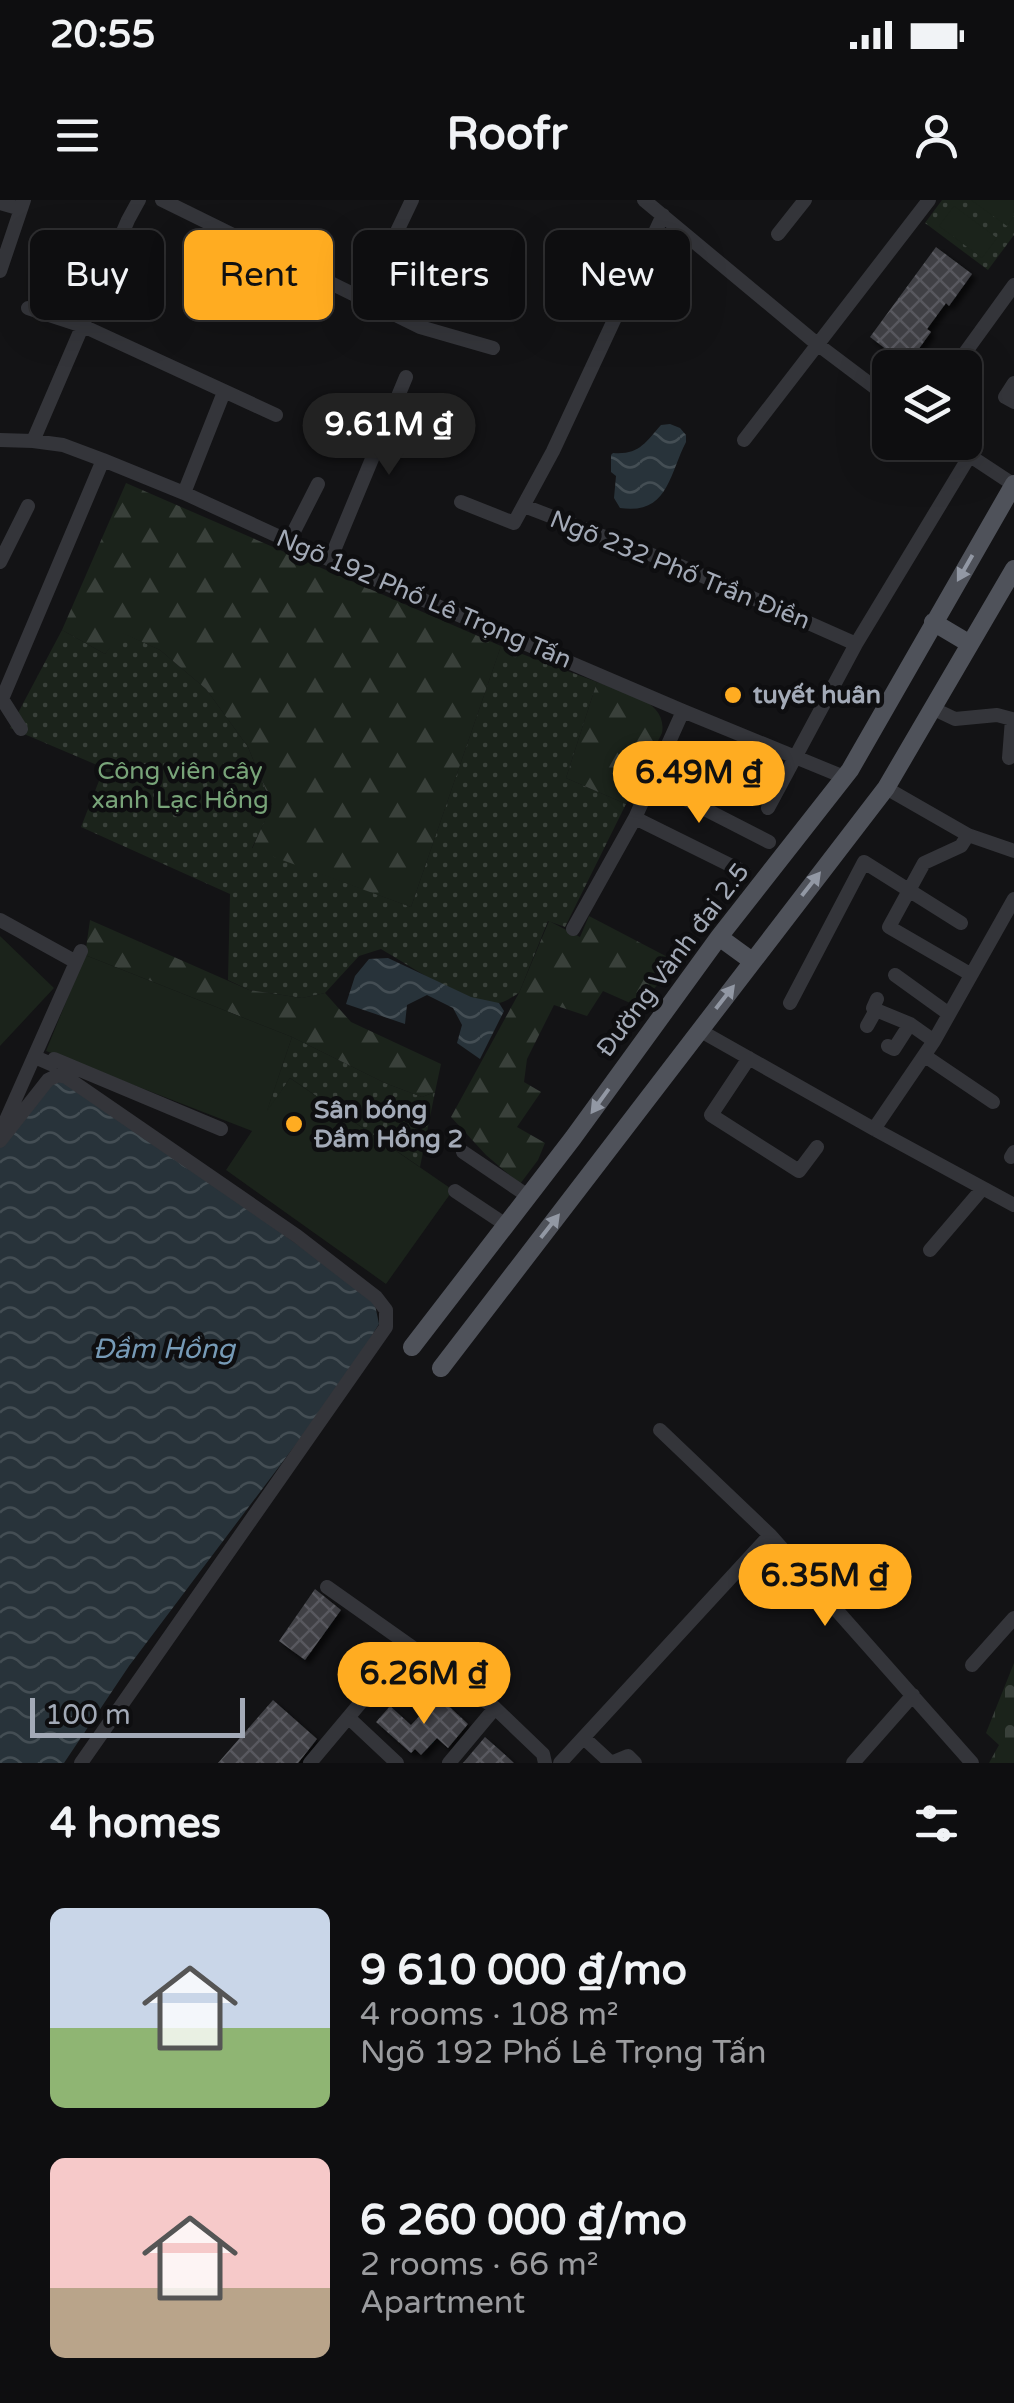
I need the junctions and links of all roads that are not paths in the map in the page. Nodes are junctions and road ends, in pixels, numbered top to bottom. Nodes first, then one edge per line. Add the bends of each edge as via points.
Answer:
1 (139, 200) edge
2 (162, 200) edge
3 (412, 200) edge
4 (644, 200) edge
5 (929, 200) edge
6 (802, 201) edge
7 (0, 203) edge
8 (23, 205) edge
9 (663, 215) junction
10 (398, 230) edge
11 (778, 234) dead end
12 (0, 272) edge
13 (1014, 285) edge
14 (353, 293) edge
15 (28, 308) dead end
16 (407, 320) edge
17 (82, 326) junction
18 (818, 344) junction
19 (493, 348) dead end
20 (967, 350) edge
21 (406, 378) dead end
22 (1014, 383) edge
23 (872, 385) edge
24 (224, 392) junction
25 (1014, 402) edge
26 (276, 415) dead end
27 (0, 440) edge
28 (744, 440) dead end
29 (34, 441) junction
30 (103, 460) junction
31 (967, 460) edge
32 (974, 460) edge
33 (318, 484) dead end
34 (1014, 485) edge
35 (184, 493) junction
36 (461, 502) dead end
37 (28, 506) dead end
38 (524, 506) junction
39 (289, 542) junction
40 (330, 560) junction
41 (0, 562) edge
42 (1014, 569) edge
43 (933, 622) junction
44 (856, 644) junction
45 (970, 644) junction
46 (932, 708) junction
47 (683, 712) junction
48 (21, 729) dead end
49 (796, 757) junction
50 (1010, 758) dead end
51 (844, 777) junction
52 (652, 782) junction
53 (886, 788) junction
54 (768, 808) dead end
55 (635, 818) junction
56 (968, 835) junction
57 (769, 842) dead end
58 (1014, 850) edge
59 (744, 872) dead end
60 (908, 889) junction
61 (1014, 899) edge
62 (0, 920) edge
63 (962, 923) dead end
64 (999, 926) junction
65 (573, 929) dead end
66 (1014, 936) edge
67 (719, 937) junction
68 (752, 961) junction
69 (970, 974) junction
70 (896, 975) dead end
71 (790, 1004) dead end
72 (949, 1014) junction
73 (910, 1024) junction
74 (867, 1026) dead end
75 (699, 1030) junction
76 (934, 1041) junction
77 (888, 1046) dead end
78 (924, 1056) junction
79 (35, 1057) junction
80 (749, 1058) junction
81 (992, 1102) dead end
82 (15, 1115) junction
83 (0, 1129) edge
84 (221, 1129) dead end
85 (874, 1129) junction
86 (0, 1141) edge
87 (817, 1147) dead end
88 (463, 1152) dead end
89 (983, 1188) junction
90 (455, 1191) dead end
91 (528, 1196) junction
92 (1014, 1205) edge
93 (506, 1225) junction
94 (930, 1250) dead end
95 (469, 1274) junction
96 (498, 1293) junction
97 (412, 1348) dead end
98 (441, 1368) dead end
99 (660, 1430) dead end
100 (770, 1535) junction
101 (326, 1587) dead end
102 (1014, 1618) edge
103 (409, 1645) junction
104 (972, 1665) dead end
105 (913, 1695) junction
106 (495, 1708) junction
107 (349, 1718) junction
108 (584, 1738) junction
109 (81, 1763) edge
110 (310, 1763) edge
111 (397, 1763) edge
112 (449, 1763) edge
113 (545, 1763) edge
114 (560, 1763) edge
115 (636, 1763) edge
116 (852, 1763) edge
117 (972, 1763) edge

1 - 17 street
2 - 14 street
3 - 10 street
4 - 9 street
5 - 18 street
6 - 11 street
7 - 8 street
8 - 12 street
9 - 18 street
9 - 38 street, Ngõ 232 Phố Trần Điền
13 - 20 street
15 - 17 street
16 - 19 street
17 - 24 street
17 - 29 street
18 - 23 street
18 - 28 street
21 - 40 street
22 - 25 street via 1005,397
24 - 26 street
24 - 35 street
27 - 29 street, Ngõ 192 Phố Lê Trọng Tấn
29 - 30 street, Ngõ 192 Phố Lê Trọng Tấn
30 - 35 street, Ngõ 192 Phố Lê Trọng Tấn
30 - 48 street via 2,698
31 - 44 street
32 - 34 street
33 - 39 street
34 -> 43 main road, Đường Vành đai 2.5
35 - 39 street, Ngõ 192 Phố Lê Trọng Tấn
36 - 38 street via 514,523
37 - 41 street
38 - 44 street, Ngõ 232 Phố Trần Điền
39 - 40 street, Ngõ 192 Phố Lê Trọng Tấn
40 - 47 street, Ngõ 192 Phố Lê Trọng Tấn
42 - 45 main road
43 - 45 main road
43 - 51 main road, Đường Vành đai 2.5
44 - 49 street
45 - 46 main road
46 - 50 street via 955,719 1012,719
46 - 53 main road
47 - 49 street, Ngõ 192 Phố Lê Trọng Tấn
47 - 52 street
49 - 51 street, Ngõ 192 Phố Lê Trọng Tấn
49 - 54 street
51 - 67 main road, Đường Vành đai 2.5
52 - 55 street
52 - 57 street
53 - 56 street
68 -> 53 main road
55 - 59 street
55 - 65 street
56 - 58 street
56 - 60 street via 961,846 924,863
60 - 63 street
60 - 69 street via 889,927
60 - 71 street via 864,862
61 - 64 street
62 - 79 street via 78,956
64 - 66 street
64 - 69 street
67 - 68 main road
67 -> 91 main road, Đường Vành đai 2.5
75 -> 68 main road
69 - 72 street
70 - 72 street
72 - 76 street
73 - 74 street via 876,1004
73 - 76 street
73 - 77 street via 894,1049
75 - 80 street
96 -> 75 main road
76 - 78 street
78 - 81 street
78 - 85 street
79 - 82 street
79 - 84 street
80 - 85 street
80 - 87 street via 710,1115 799,1171
82 - 83 street
82 - 86 street
82 - 109 street via 48,1080 66,1076 297,1236 386,1310 386,1327
85 - 89 street
88 - 91 street
89 - 92 street
89 - 94 street
90 - 93 street
91 - 93 main road, Đường Vành đai 2.5
93 - 95 main road, Đường Vành đai 2.5
95 - 96 main road
95 - 97 main road, Đường Vành đai 2.5
96 - 98 main road
99 - 100 street
100 - 105 street
100 - 108 street
101 - 103 street
102 - 104 street
103 - 106 street
103 - 107 street
105 - 116 street
105 - 117 street
106 - 112 street
106 - 113 street
107 - 110 street
107 - 111 street
108 - 114 street
108 - 115 street via 611,1762 628,1756

